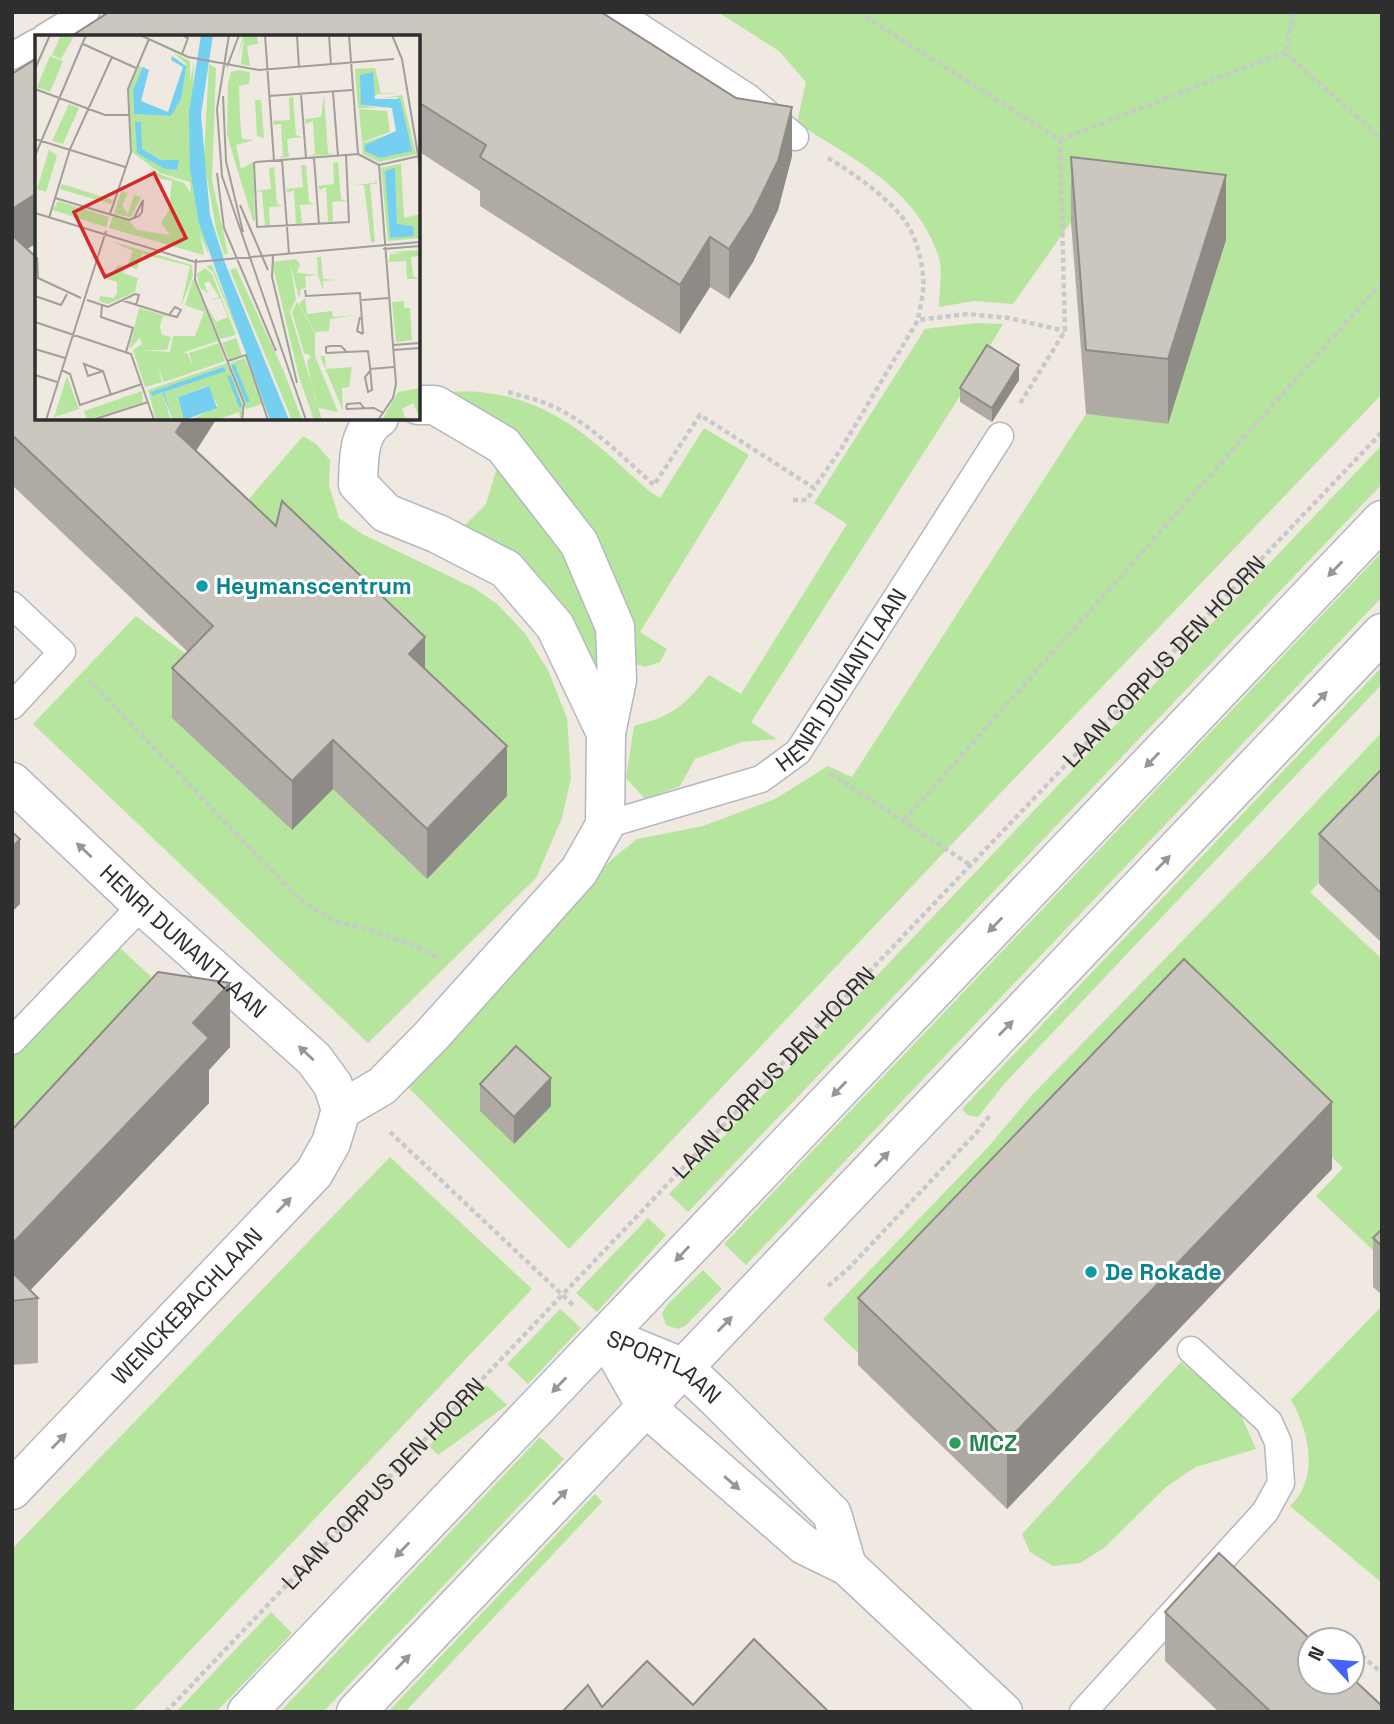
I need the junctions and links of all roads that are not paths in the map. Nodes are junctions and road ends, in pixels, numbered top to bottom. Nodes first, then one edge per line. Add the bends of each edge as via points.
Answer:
1 (86, 12) edge
2 (617, 12) edge
3 (48, 35) edge
4 (35, 43) edge
5 (12, 56) edge
6 (794, 137) road end
7 (420, 405) edge
8 (376, 420) edge
9 (1000, 436) road end
10 (1382, 520) edge
11 (12, 605) edge
12 (1382, 633) edge
13 (12, 706) edge
14 (606, 733) junction
15 (12, 782) edge
16 (605, 825) junction
17 (142, 905) junction
18 (12, 1041) edge
19 (341, 1110) junction
20 (606, 1336) junction
21 (1191, 1350) dead end
22 (684, 1368) junction
23 (646, 1408) junction
24 (12, 1490) edge
25 (847, 1566) junction
26 (247, 1712) edge
27 (356, 1712) edge
28 (1003, 1712) edge
29 (1083, 1712) edge

1 - 3 lane
2 - 6 lane via 749,97
4 - 5 lane
7 - 14 street via 435,405 503,445 579,543 615,627 617,680
8 - 14 street via 359,449 358,484 386,513 506,569 555,626
9 - 16 lane, HENRI DUNANTLAAN via 798,752 761,779
10 -> 20 street
11 - 13 lane via 62,652
22 -> 12 street
14 - 16 street
17 -> 15 street, HENRI DUNANTLAAN
16 - 19 street via 579,871 432,1035 382,1086
17 - 18 lane
19 -> 17 street, HENRI DUNANTLAAN via 333,1085 314,1059
24 -> 19 street, WENCKEBACHLAAN via 314,1173 331,1143
20 - 22 street, SPORTLAAN
20 - 23 street, SPORTLAAN
20 -> 26 street
21 - 29 lane via 1269,1422 1278,1442 1282,1483 1265,1512
22 - 23 street
22 - 25 street, SPORTLAAN via 832,1514
23 -> 25 street, SPORTLAAN via 804,1545
27 -> 23 street
25 - 28 street, SPORTLAAN

